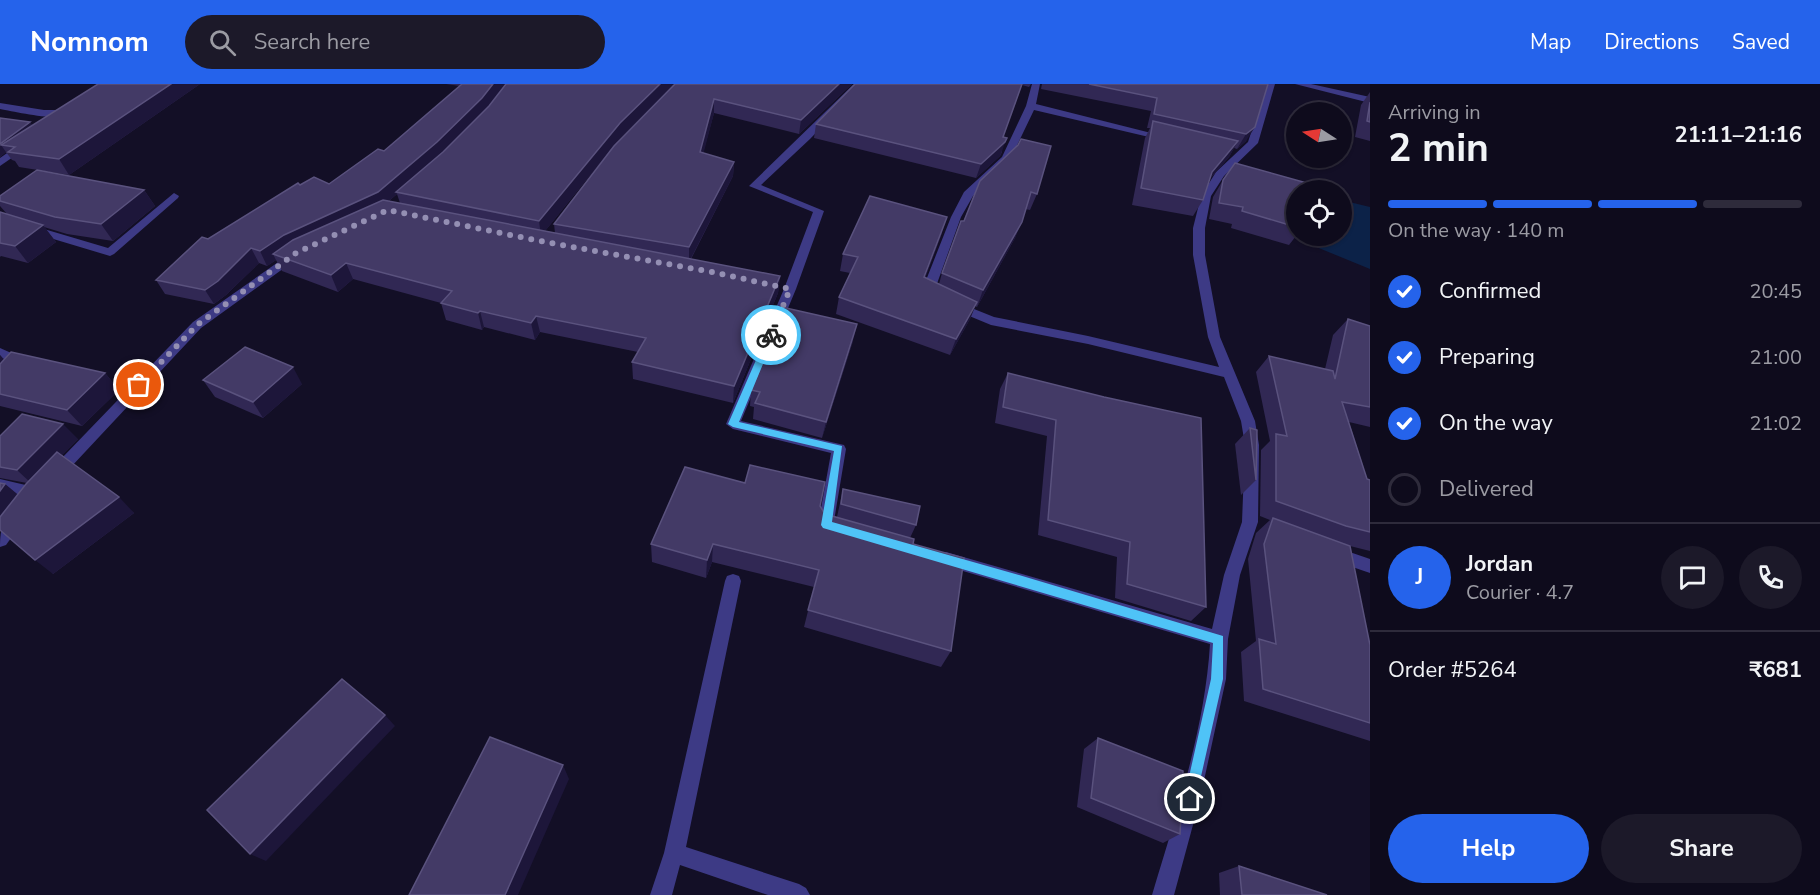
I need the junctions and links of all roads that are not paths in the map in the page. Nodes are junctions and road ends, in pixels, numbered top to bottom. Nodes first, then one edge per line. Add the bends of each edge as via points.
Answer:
1 (859, 84) edge
2 (1036, 84) edge
3 (1270, 84) edge
4 (1299, 84) edge
5 (1370, 100) edge
6 (0, 106) edge
7 (1031, 106) junction
8 (81, 107) edge
9 (71, 113) junction
10 (53, 126) edge
11 (35, 138) edge
12 (1173, 140) edge
13 (0, 163) edge
14 (174, 196) dead end
15 (0, 219) edge
16 (307, 248) edge
17 (0, 352) edge
18 (1230, 374) junction
19 (0, 387) edge
20 (0, 485) edge
21 (29, 503) junction
22 (1251, 522) junction
23 (1268, 530) edge
24 (849, 531) edge
25 (0, 540) edge
26 (1318, 548) edge
27 (928, 554) edge
28 (1370, 566) edge
29 (733, 581) dead end
30 (1219, 639) junction
31 (674, 853) junction
32 (661, 895) edge
33 (799, 895) edge
34 (1163, 895) edge

1 - 24 street via 754,186 819,211 733,424 839,449 826,525
2 - 7 street
3 - 18 street via 1253,143 1235,153 1220,174 1206,196 1198,228 1214,337
4 - 5 street
6 - 9 street via 44,114
7 - 12 street
7 - 18 street via 1006,158 968,194 927,293 991,321
8 - 9 street
9 - 10 street
11 - 13 street
14 - 15 street via 110,252
16 - 21 street via 197,325
17 - 19 street via 22,363
18 - 22 street via 1248,421 1252,445
20 - 21 street
21 - 25 street
22 - 23 street
22 - 30 street via 1232,575
26 - 28 street
27 - 30 street
29 - 31 street
30 - 34 street via 1214,690 1190,799
31 - 32 street
31 - 33 street

